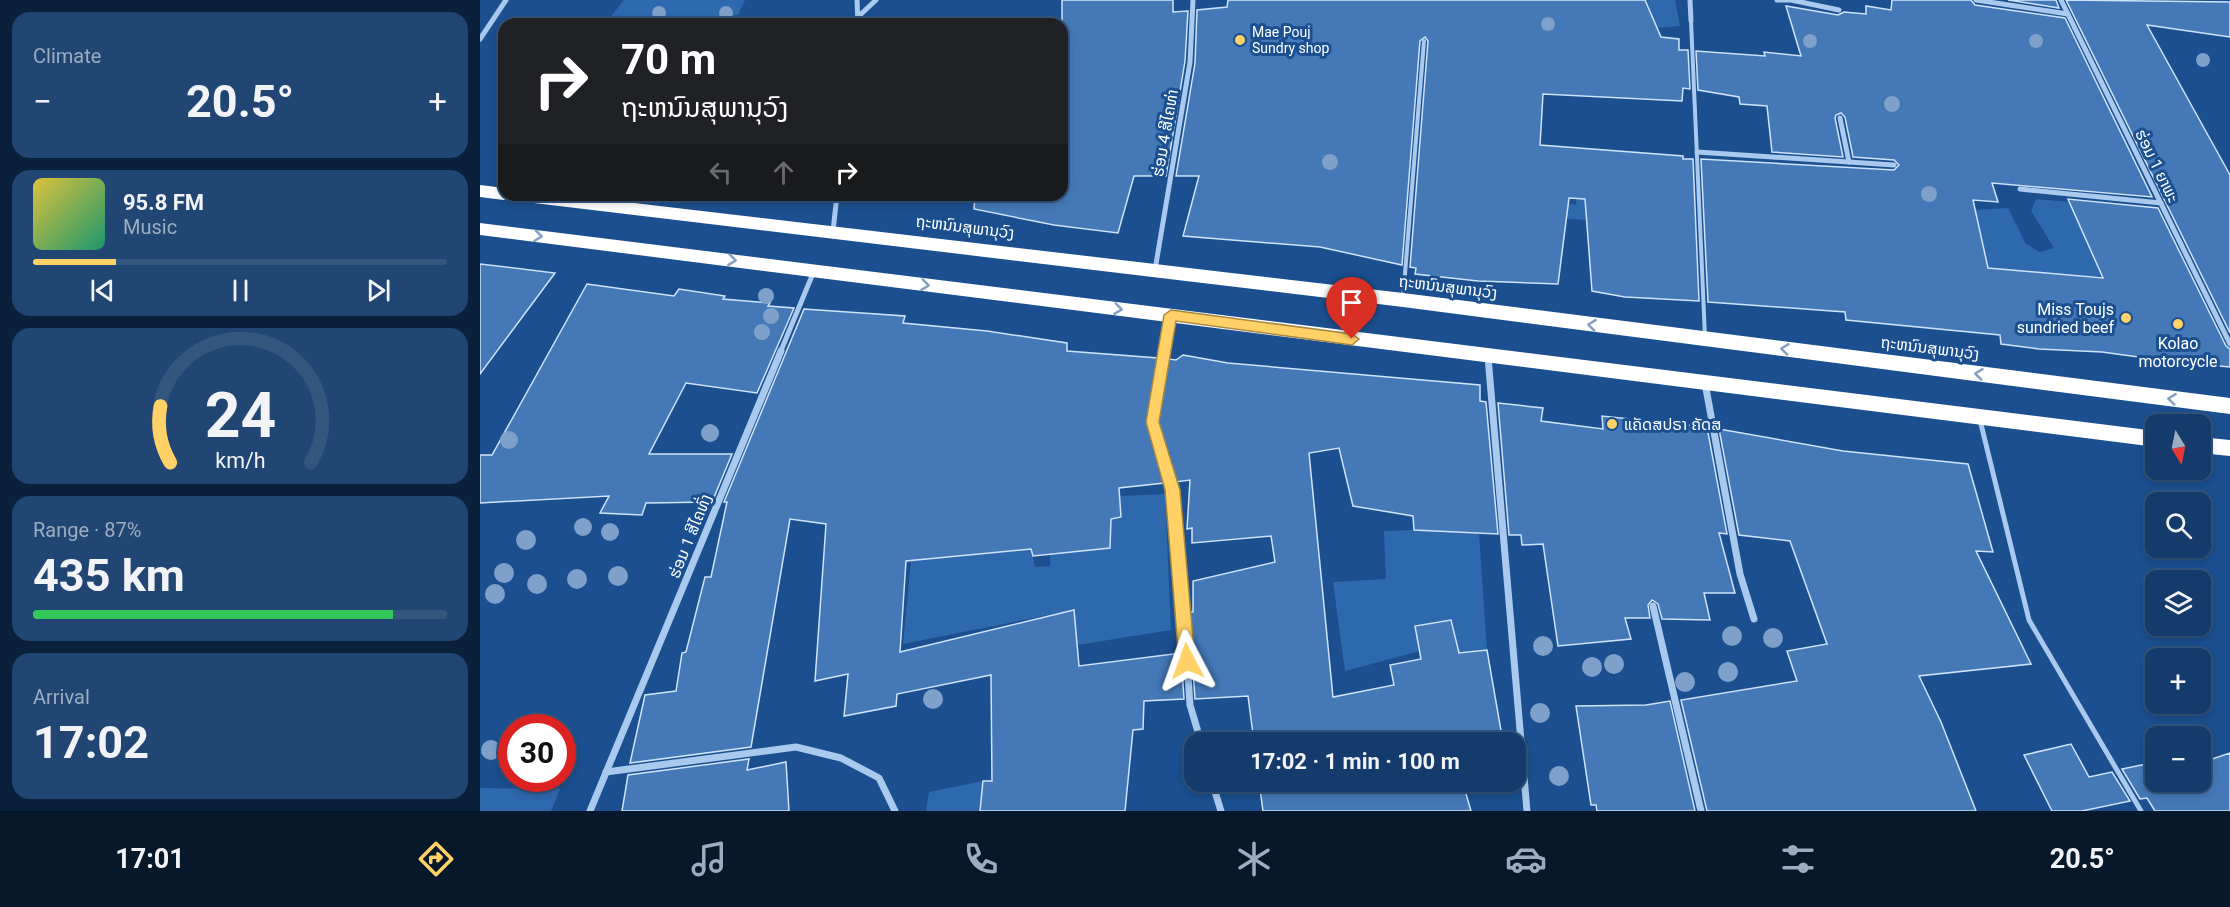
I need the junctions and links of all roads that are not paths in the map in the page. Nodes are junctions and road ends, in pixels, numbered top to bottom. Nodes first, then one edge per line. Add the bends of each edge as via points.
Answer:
1 (506, 0) edge
2 (857, 0) edge
3 (876, 0) edge
4 (1193, 0) edge
5 (1690, 0) edge
6 (1777, 0) edge
7 (1791, 0) edge
8 (1806, 0) edge
9 (1976, 0) edge
10 (2061, 0) edge
11 (1839, 10) dead end
12 (2068, 14) junction
13 (859, 16) joint
14 (1691, 21) joint
15 (480, 39) edge
16 (1424, 41) dead end
17 (1840, 118) dead end
18 (1697, 152) junction
19 (1849, 162) junction
20 (1894, 165) dead end
21 (2020, 189) dead end
22 (480, 191) edge
23 (498, 193) edge
24 (570, 201) edge
25 (836, 201) edge
26 (2161, 203) junction
27 (480, 229) edge
28 (833, 231) junction
29 (1155, 270) junction
30 (814, 271) junction
31 (1403, 300) junction
32 (1171, 315) junction
33 (1705, 339) junction
34 (2230, 344) edge
35 (1488, 357) junction
36 (1705, 382) junction
37 (2230, 406) edge
38 (1980, 417) junction
39 (2145, 438) edge
40 (2211, 446) edge
41 (2230, 448) edge
42 (1653, 606) dead end
43 (1754, 619) dead end
44 (1198, 732) edge
45 (606, 772) junction
46 (1215, 792) edge
47 (590, 811) edge
48 (895, 811) edge
49 (1221, 811) edge
50 (1527, 811) edge
51 (1701, 811) edge
52 (2141, 811) edge

1 - 15 street
2 - 13 street
3 - 13 street
4 - 29 street, ຮ່ອມ 4 ສີໄຄທ່າ via 1190,62
5 - 14 street
6 - 7 street
7 - 8 street
7 - 11 street
9 - 12 street
10 - 12 street, ຮ່ອມ 1 ຍາພະ
12 - 26 street, ຮ່ອມ 1 ຍາພະ
14 - 18 lane
16 - 31 lane
17 - 19 street
18 - 19 street
18 - 33 lane
19 - 20 street
21 - 26 street
22 - 23 highway
24 - 28 highway, ຖະຫນົນສຸພານຸວົງ
25 - 28 street
26 - 34 street, ຮ່ອມ 1 ຍາພະ
27 -> 30 highway
28 - 29 highway, ຖະຫນົນສຸພານຸວົງ
29 - 31 highway, ຖະຫນົນສຸພານຸວົງ
30 -> 32 highway
30 - 45 street, ຮ່ອມ 1 ສີໄຄທົ່ງ
33 -> 31 highway, ຖະຫນົນສຸພານຸວົງ
32 - 35 highway
32 - 44 street via 1152,422 1172,490 1190,705
37 -> 33 highway, ຖະຫນົນສຸພານຸວົງ
35 - 36 highway
35 - 50 street
36 - 38 highway
36 - 43 street via 1740,574
38 - 39 highway
38 - 52 lane via 2029,620
40 - 41 highway
42 - 51 street
45 - 47 street, ຮ່ອມ 1 ສີໄຄທົ່ງ
45 - 48 street via 796,747 841,758 879,778
46 - 49 street

